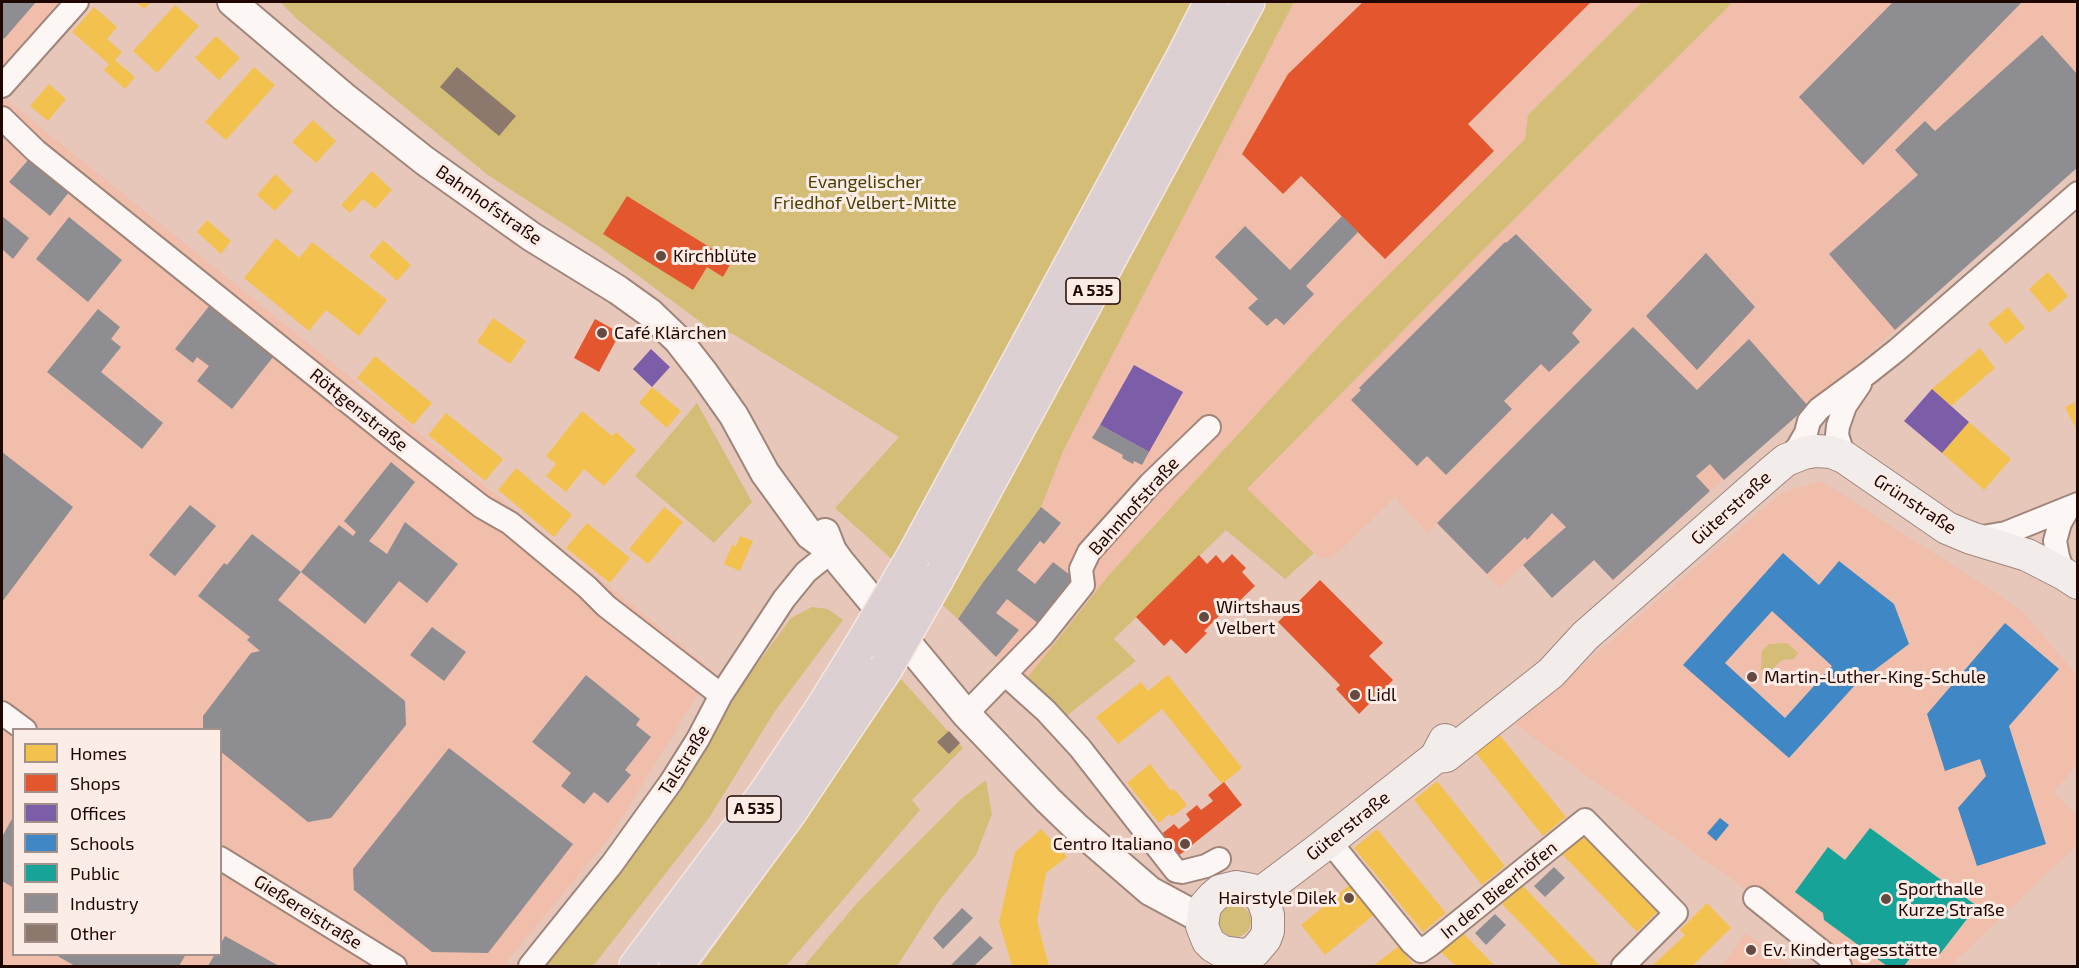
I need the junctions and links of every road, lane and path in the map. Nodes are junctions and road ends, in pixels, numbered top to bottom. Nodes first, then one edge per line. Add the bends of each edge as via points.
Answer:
1 (77, 2) edge
2 (232, 2) edge
3 (1211, 2) edge
4 (1248, 2) edge
5 (2, 86) edge
6 (2, 118) edge
7 (2078, 193) edge
8 (1868, 374) junction
9 (1209, 427) dead end
10 (1844, 457) junction
11 (1786, 460) junction
12 (2073, 507) edge
13 (1971, 538) junction
14 (832, 551) junction
15 (2071, 578) edge
16 (1005, 675) junction
17 (721, 695) junction
18 (2, 713) edge
19 (966, 714) junction
20 (24, 728) edge
21 (1329, 842) junction
22 (222, 859) edge
23 (1219, 859) dead end
24 (1258, 895) junction
25 (1755, 898) dead end
26 (1207, 932) edge
27 (1255, 959) edge
28 (395, 966) edge
29 (530, 966) edge
30 (636, 966) edge
31 (676, 966) edge
32 (1623, 966) edge
33 (1840, 966) edge

1 - 5 street
2 - 14 street, Bahnhofstraße via 434,168 650,313 678,340 734,416 778,465 823,527
3 - 30 highway, A 535, bridge via 915,555 862,644 765,794
4 - 31 highway, A 535, bridge via 886,668 790,812
6 - 17 street, Röttgenstraße via 36,151 392,437 482,507 510,523 606,606
7 - 8 street, Güterstraße
8 - 10 street, Güterstraße via 1851,395 1839,421 1837,435
8 - 11 street, Güterstraße via 1819,409 1798,447
9 - 16 street, Bahnhofstraße via 1150,484 1089,552 1082,569 1083,585
10 - 11 main road, Grünstraße via 1816,451
10 - 13 main road, Grünstraße via 1947,528
11 - 21 main road, Güterstraße via 1585,636 1551,673
12 - 13 street via 2006,533
12 - 15 street via 2060,523 2055,541 2058,557
13 - 15 main road, Grünstraße via 2027,555
14 - 17 street, Talstraße via 795,585
14 - 19 street, Bahnhofstraße
16 - 19 street, Bahnhofstraße
16 - 23 street via 1080,748 1176,871 1206,866
17 - 29 street, Talstraße via 698,739 643,823
18 - 20 street
19 - 26 street, Bahnhofstraße via 1105,853 1158,882
21 - 24 main road, Güterstraße
21 - 32 street, In den Bieerhöfen via 1421,951 1586,820 1676,914
22 - 28 street, Gießereistraße
24 - 26 main road via 1236,887 1220,891
24 - 27 main road via 1269,922
25 - 33 street
26 - 27 main road via 1223,952

